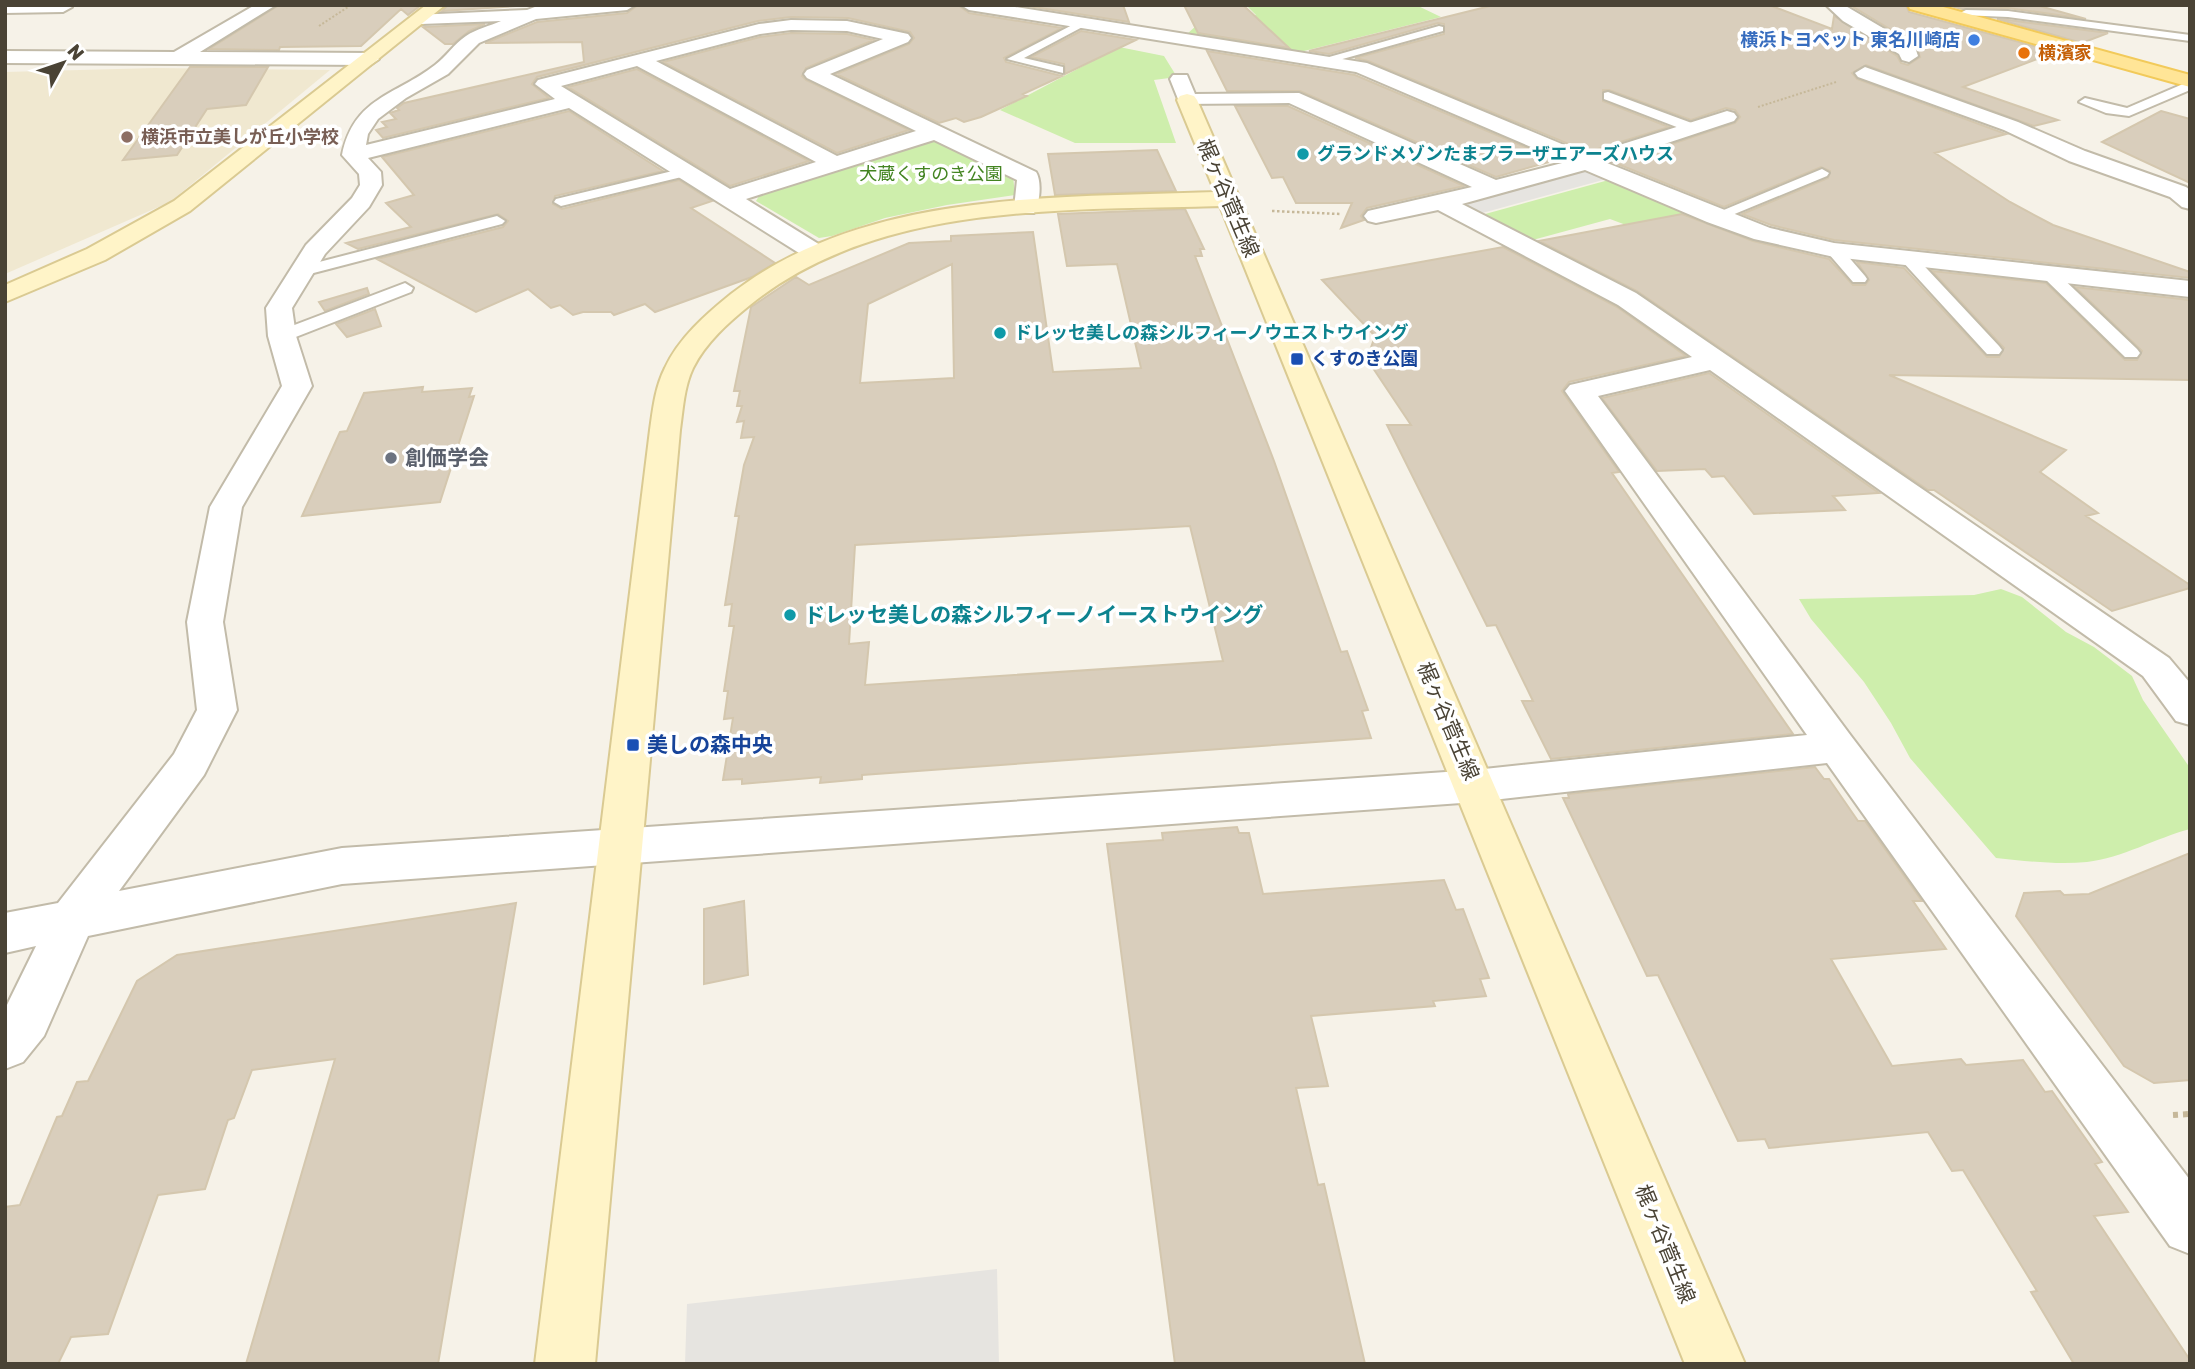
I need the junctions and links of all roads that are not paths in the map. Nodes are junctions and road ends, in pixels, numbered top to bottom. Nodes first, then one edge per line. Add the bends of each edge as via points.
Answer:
1 (268, 5) edge
2 (626, 5) edge
3 (969, 5) edge
4 (1834, 5) edge
5 (1916, 5) edge
6 (1939, 5) edge
7 (1065, 6) edge
8 (1078, 6) edge
9 (63, 7) dead end
10 (5, 8) edge
11 (541, 10) edge
12 (1006, 11) junction
13 (429, 12) edge
14 (1966, 13) junction
15 (2063, 14) dead end
16 (1082, 24) junction
17 (1425, 24) dead end
18 (2190, 37) edge
19 (1195, 43) junction
20 (1909, 56) dead end
21 (5, 57) edge
22 (179, 57) junction
23 (370, 59) junction
24 (638, 59) junction
25 (1321, 61) junction
26 (1059, 70) dead end
27 (2190, 75) edge
28 (1856, 76) road end
29 (2190, 83) edge
30 (1608, 96) dead end
31 (1187, 100) junction
32 (572, 101) junction
33 (2085, 102) dead end
34 (1727, 117) dead end
35 (1692, 128) junction
36 (936, 132) junction
37 (353, 155) junction
38 (1590, 162) junction
39 (834, 163) junction
40 (685, 172) junction
41 (1822, 173) dead end
42 (1494, 188) junction
43 (726, 198) junction
44 (561, 202) dead end
45 (1441, 202) junction
46 (2190, 202) edge
47 (1245, 205) junction
48 (1026, 208) junction
49 (1377, 216) road end
50 (1714, 217) junction
51 (497, 221) dead end
52 (1835, 250) junction
53 (816, 253) junction
54 (1908, 258) junction
55 (302, 271) junction
56 (2050, 275) junction
57 (1859, 279) dead end
58 (405, 288) dead end
59 (2190, 289) edge
60 (5, 295) edge
61 (282, 336) junction
62 (1993, 350) dead end
63 (2131, 353) dead end
64 (1714, 361) junction
65 (2173, 663) edge
66 (2190, 711) edge
67 (1837, 747) junction
68 (1475, 786) junction
69 (620, 846) junction
70 (72, 919) junction
71 (5, 933) edge
72 (5, 1046) edge
73 (2190, 1226) edge
74 (565, 1364) edge
75 (1715, 1364) edge

1 - 22 street
2 - 11 street
3 - 12 street
4 - 20 street via 1908,51
5 - 29 main road
6 - 14 main road
7 - 8 street
7 - 12 street
9 - 10 street
11 - 13 street
11 - 37 street via 473,39 441,70 371,115 357,134
12 - 16 street
13 - 23 street
14 - 18 lane
14 - 27 main road
15 - 18 lane
16 - 19 street
16 - 26 lane via 1013,59
17 - 25 lane via 1443,31
19 - 25 street
19 - 31 street, 梶ヶ谷菅生線 via 1178,69
21 - 22 street
22 - 23 street
23 - 60 street via 148,228
24 - 32 street via 545,84
24 - 36 street via 770,28 821,25 868,29 902,38 814,74
24 - 39 street
25 - 38 street via 1360,67
28 - 46 street via 2011,126 2077,156 2178,192
29 - 33 lane via 2130,112
30 - 35 lane
31 - 42 street via 1292,97
31 - 47 street, 梶ヶ谷菅生線
32 - 37 street
32 - 40 street
34 - 35 street
35 - 38 street
36 - 39 street
36 - 48 street via 1028,177
37 - 55 street via 370,172 372,185
38 - 42 street
38 - 50 street
39 - 43 street
40 - 43 street
40 - 44 lane
41 - 50 lane
42 - 45 street
43 - 53 street
45 - 49 street
45 - 64 street via 1627,299
47 - 48 street
47 - 68 street, 梶ヶ谷菅生線
48 - 53 street via 924,220
50 - 52 street via 1763,234
51 - 55 lane
52 - 54 street
52 - 57 lane
53 - 69 street via 778,270 738,298 699,337 675,376 665,430
54 - 56 street
54 - 62 lane
55 - 61 street via 278,308
56 - 59 street
56 - 63 lane
58 - 61 lane
61 - 70 street via 296,386 226,507 215,561 205,622 217,710 190,764
64 - 65 street
64 - 67 street via 1580,391
65 - 66 street
67 - 68 street
67 - 73 street
68 - 69 street
68 - 75 street, 梶ヶ谷菅生線
69 - 70 street via 342,866
69 - 74 street
70 - 71 street
70 - 72 street via 27,1020

